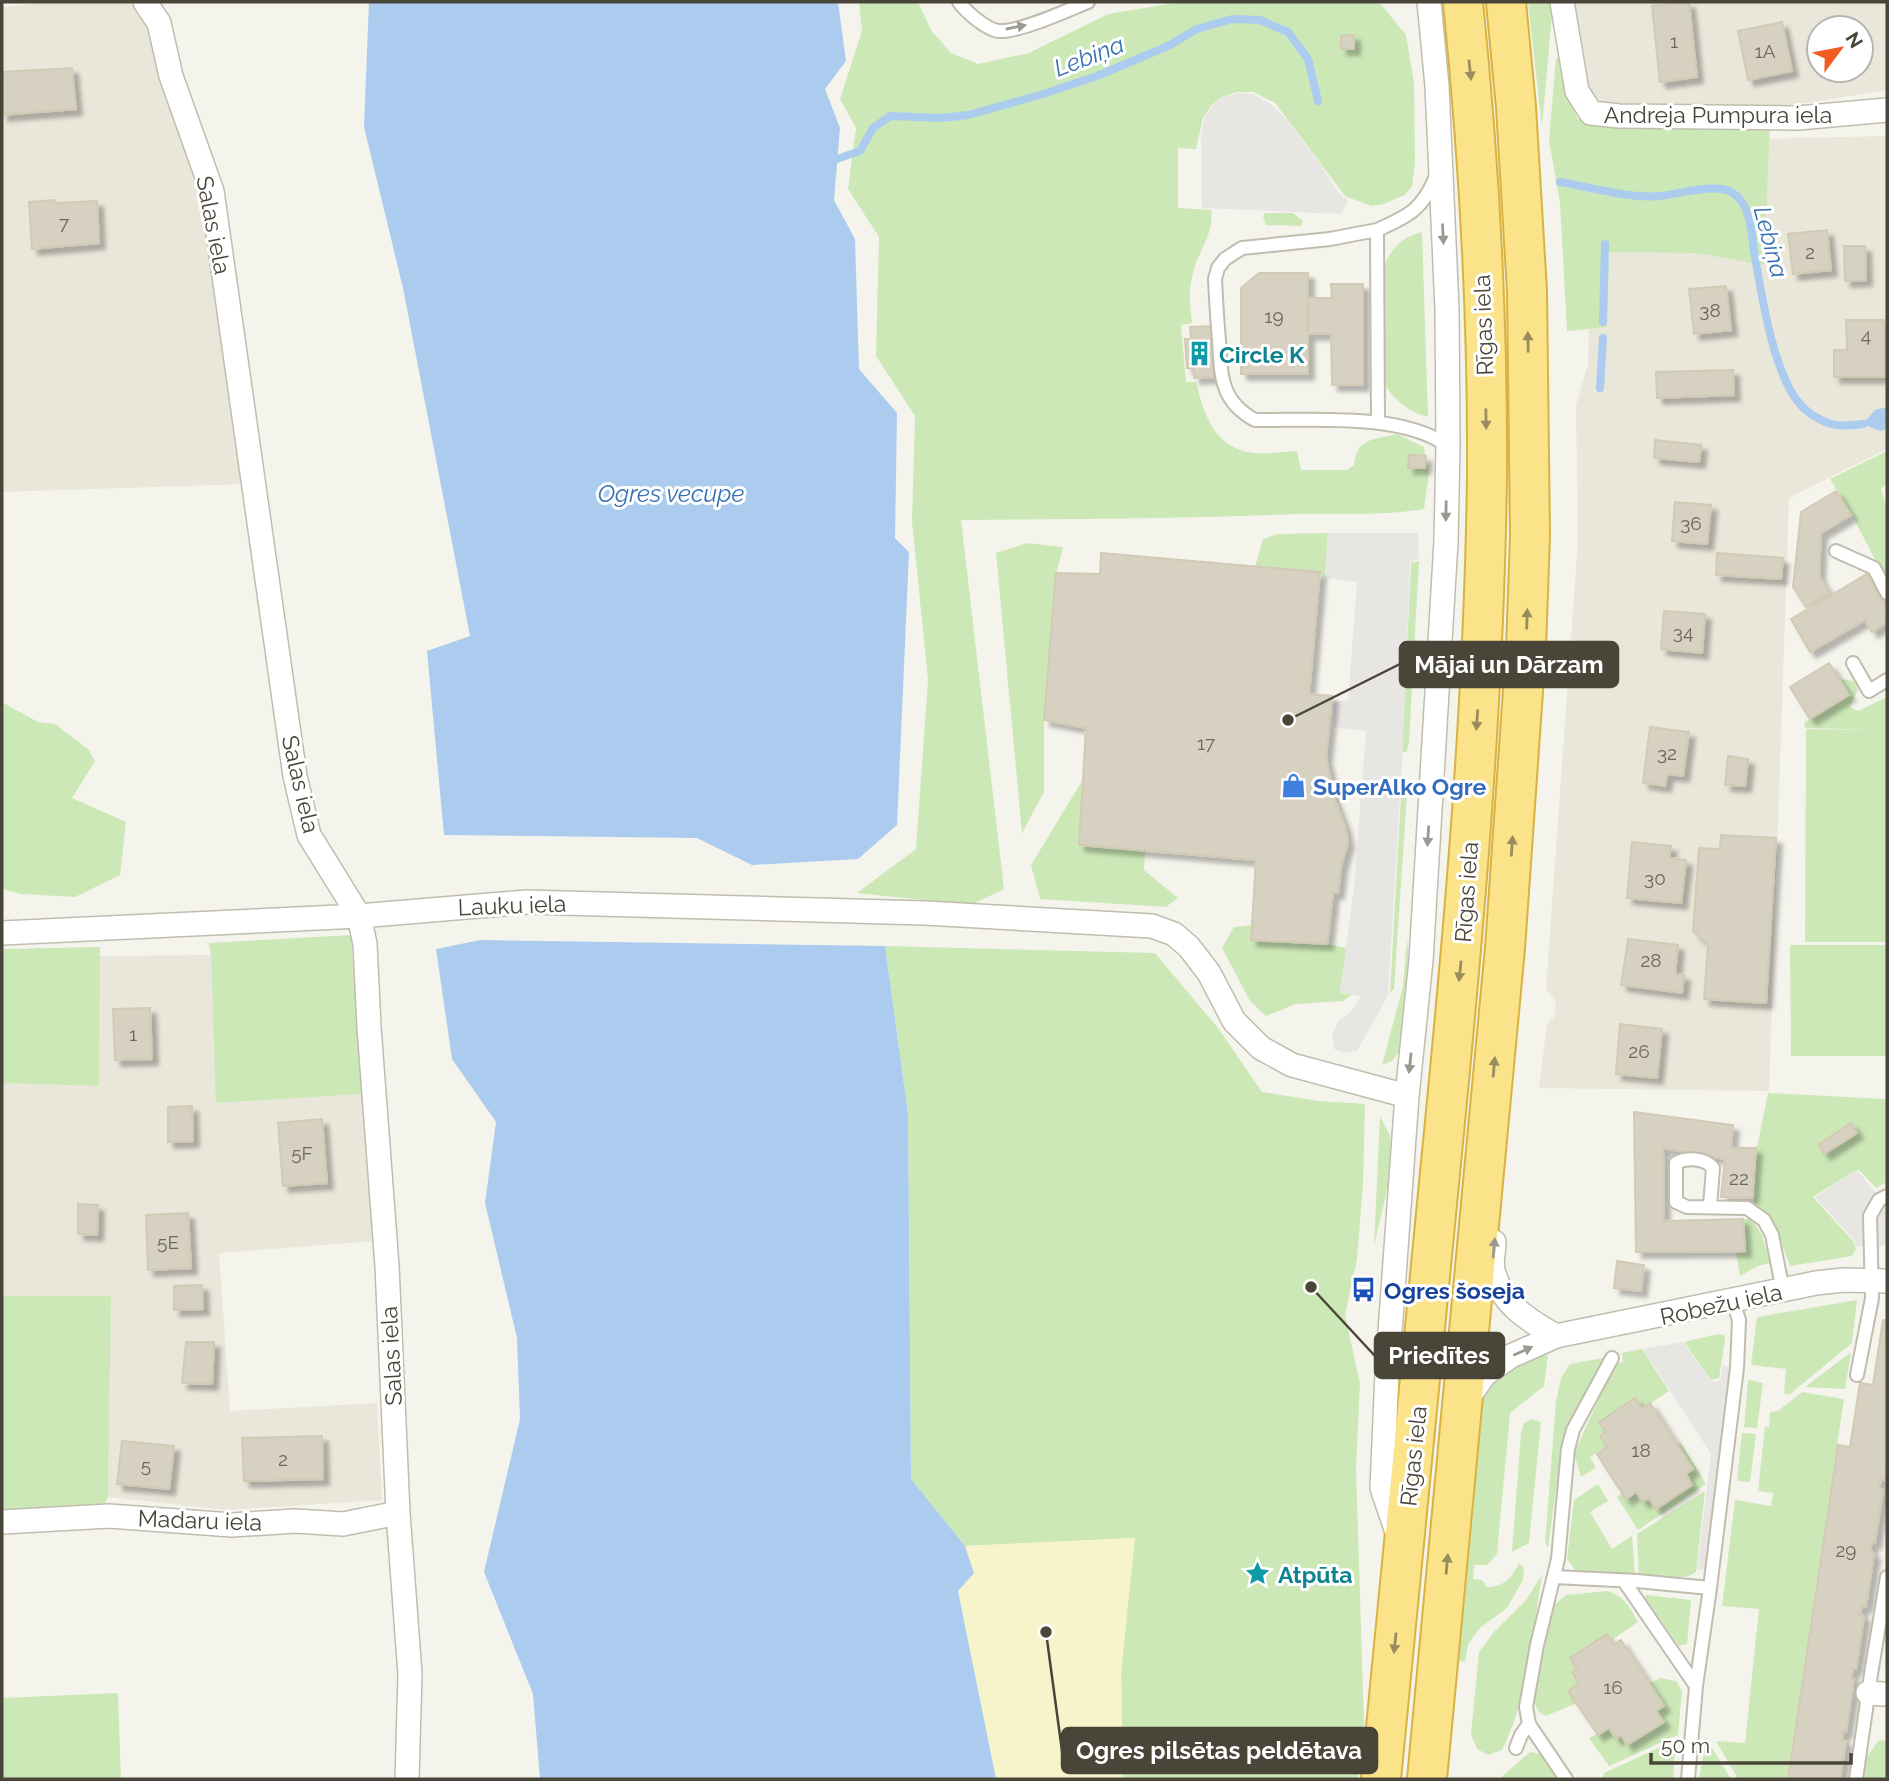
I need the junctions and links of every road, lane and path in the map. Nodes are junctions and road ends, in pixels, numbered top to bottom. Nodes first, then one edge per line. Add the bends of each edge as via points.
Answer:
1 (145, 2) edge
2 (959, 2) edge
3 (1088, 2) edge
4 (1417, 2) edge
5 (1463, 2) edge
6 (1506, 2) edge
7 (1562, 2) edge
8 (1430, 13) edge
9 (1887, 110) edge
10 (1440, 166) junction
11 (1377, 230) junction
12 (1378, 422) junction
13 (1448, 446) junction
14 (1836, 551) dead end
15 (1887, 593) edge
16 (1853, 663) dead end
17 (1887, 680) edge
18 (359, 915) junction
19 (2, 933) edge
20 (1407, 1097) junction
21 (1488, 1135) junction
22 (1887, 1196) edge
23 (1710, 1206) dead end
24 (1879, 1281) edge
25 (1783, 1291) junction
26 (1733, 1301) junction
27 (1556, 1336) junction
28 (1612, 1358) dead end
29 (1857, 1375) dead end
30 (1461, 1406) junction
31 (398, 1513) junction
32 (2, 1522) edge
33 (1404, 1551) junction
34 (1554, 1577) junction
35 (1887, 1577) edge
36 (1624, 1581) junction
37 (1710, 1588) junction
38 (1696, 1686) junction
39 (1530, 1724) junction
40 (1517, 1748) dead end
41 (407, 1779) edge
42 (1381, 1779) edge
43 (1427, 1779) edge
44 (1566, 1779) edge
45 (1688, 1779) edge
46 (1856, 1779) edge

1 - 18 street, Salas iela via 159,23 171,76 212,191 295,776 309,835
2 -> 3 lane via 967,13 998,31 1026,26
4 - 8 lane
5 -> 33 highway, Rīgas iela via 1483,295 1487,474 1482,636 1463,941
21 -> 6 highway, Rīgas iela via 1506,936 1530,536 1527,291
7 - 9 street, Andreja Pumpura iela via 1577,91 1591,113 1798,118
8 - 10 street
10 - 11 lane via 1428,197 1403,219
10 -> 13 street
11 - 12 lane
11 - 12 lane via 1242,248 1225,259 1215,279 1221,379 1242,413 1255,420
12 - 13 lane via 1434,436
13 -> 20 street via 1422,946
14 - 15 lane via 1874,568
16 - 17 lane via 1869,691
18 - 19 street, Lauku iela
18 - 20 street, Lauku iela via 526,902 1023,917 1152,926 1174,934 1189,947 1209,973 1234,1021 1261,1048 1292,1065
18 - 31 street, Salas iela via 365,944 387,1266
20 - 33 street via 1382,1488
27 -> 21 street via 1524,1317 1505,1298 1492,1268 1501,1173
21 - 30 highway, Rīgas iela
22 - 24 lane via 1879,1200 1870,1216
23 - 25 lane via 1747,1208 1764,1220 1772,1235
24 - 25 street, Robežu iela via 1816,1283
24 - 29 lane via 1871,1298
25 - 26 street, Robežu iela
26 - 27 street, Robežu iela
26 - 37 lane via 1739,1320 1737,1368
30 -> 27 street, Robežu iela via 1485,1374 1511,1356
28 - 34 lane via 1568,1448
43 -> 30 highway, Rīgas iela
31 - 32 street, Madaru iela via 343,1524 232,1525 109,1516
31 - 41 street, Salas iela via 410,1674
33 -> 42 highway, Rīgas iela
34 - 36 lane
34 - 39 lane via 1526,1707
35 - 46 lane via 1876,1693
36 - 37 lane
36 - 38 lane
37 - 38 lane
38 - 45 lane
39 - 40 lane
39 - 44 lane

